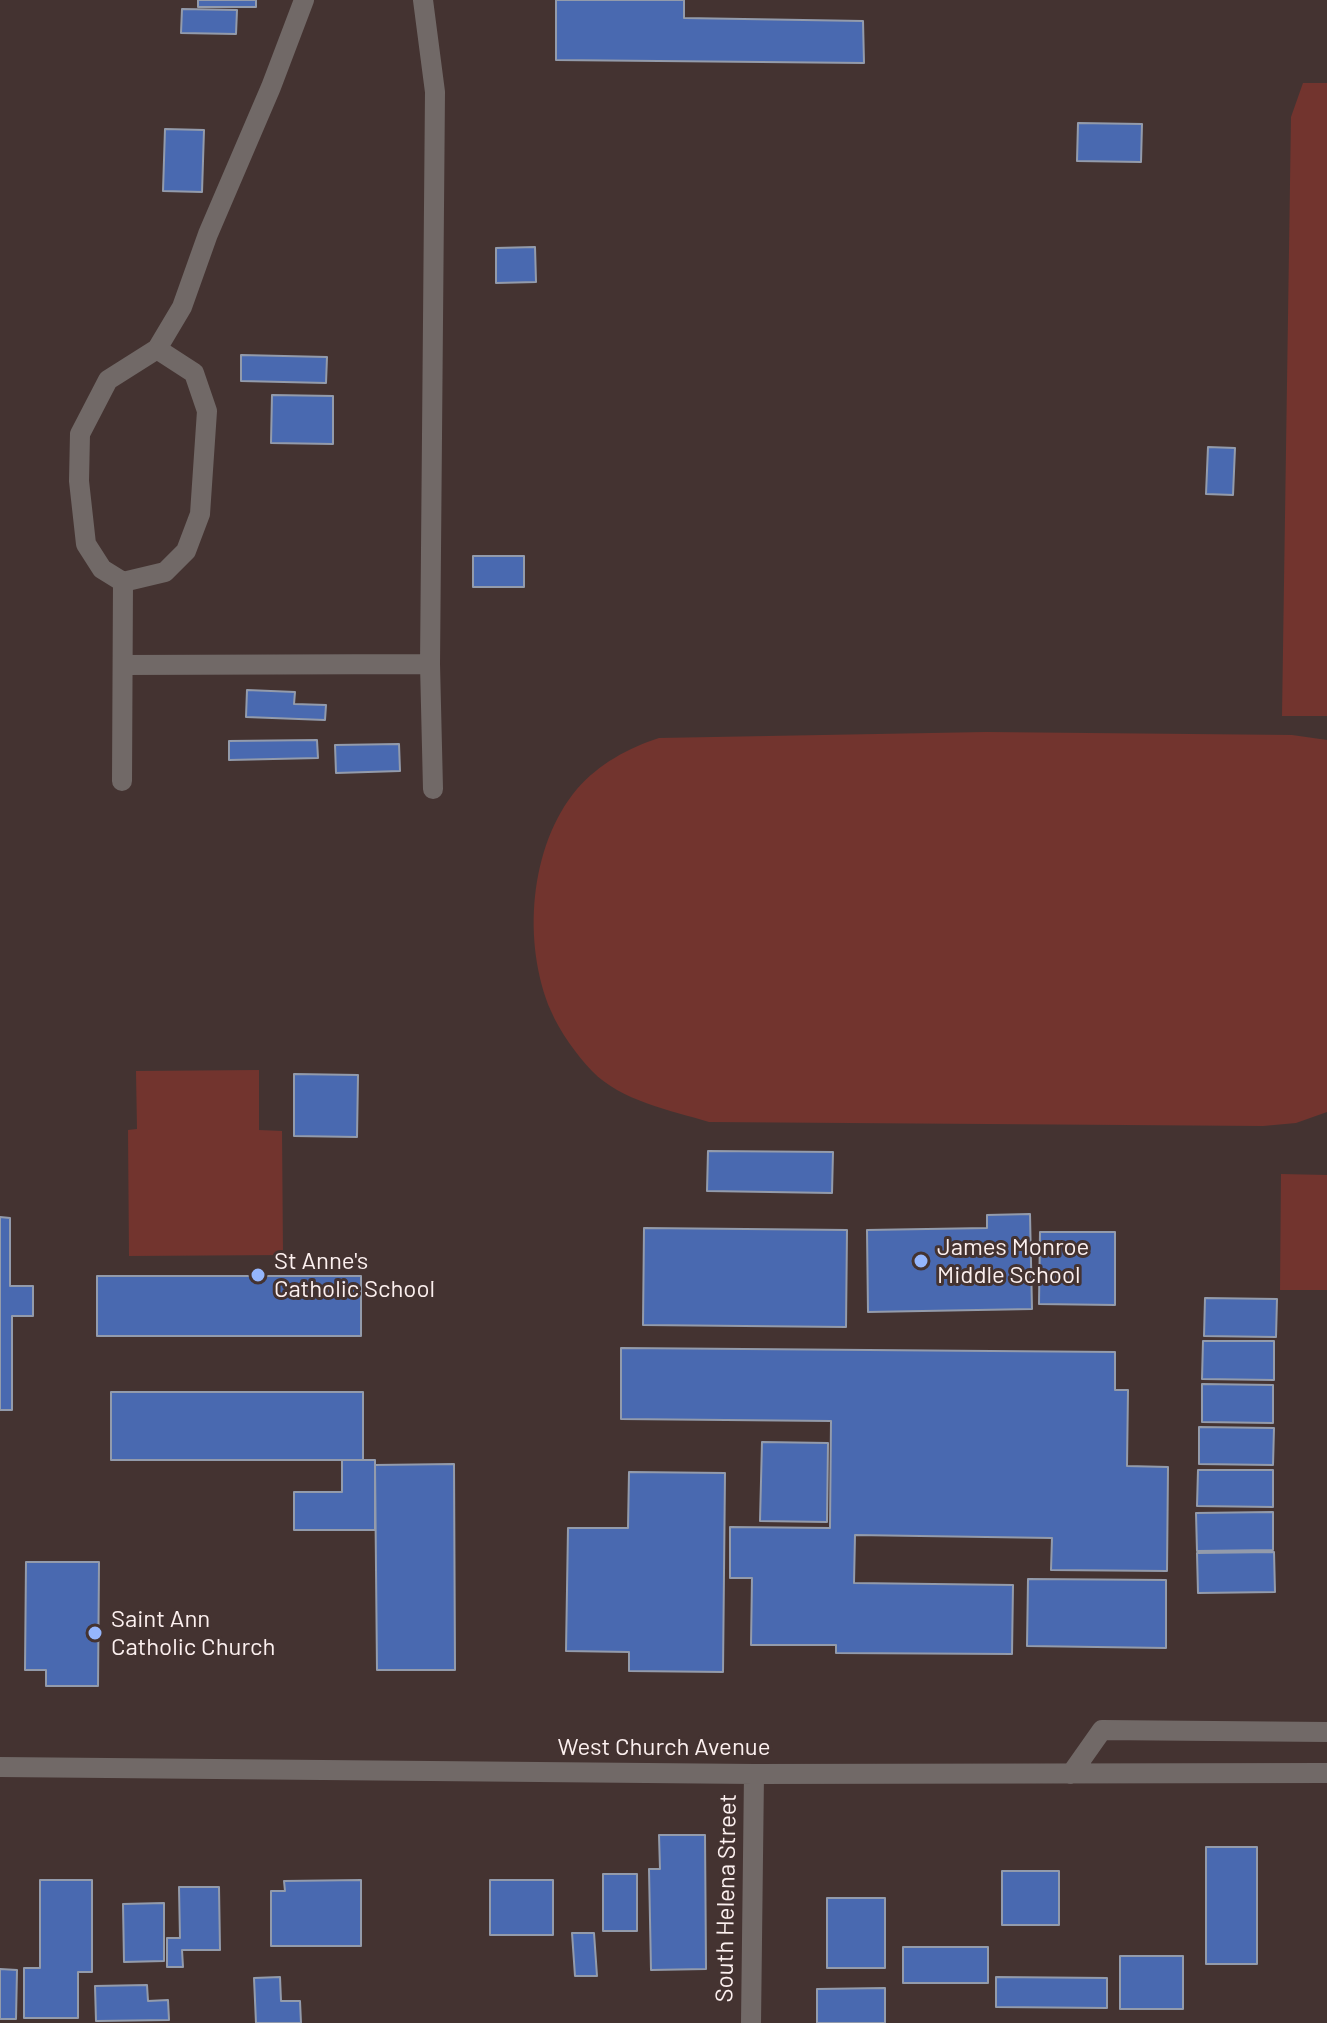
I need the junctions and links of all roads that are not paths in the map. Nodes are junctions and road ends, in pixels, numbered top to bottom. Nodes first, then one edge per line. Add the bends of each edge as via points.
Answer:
1 (304, 0) edge
2 (423, 0) edge
3 (157, 349) junction
4 (123, 582) junction
5 (430, 664) junction
6 (123, 665) junction
7 (122, 781) dead end
8 (433, 789) dead end
9 (1327, 1732) edge
10 (0, 1767) edge
11 (1327, 1773) edge
12 (754, 1774) junction
13 (1071, 1774) junction
14 (751, 2023) edge

1 - 3 street via 182,307
2 - 5 street via 435,92
3 - 4 street via 108,380 80,434 86,544 102,569
3 - 4 street via 194,373 207,411 200,514 186,551 165,572
4 - 6 street
5 - 6 street
5 - 8 street
6 - 7 street
9 - 13 street via 1102,1730
10 - 12 street, West Church Avenue
11 - 13 street, West Church Avenue
12 - 13 street, West Church Avenue
12 - 14 street, South Helena Street

